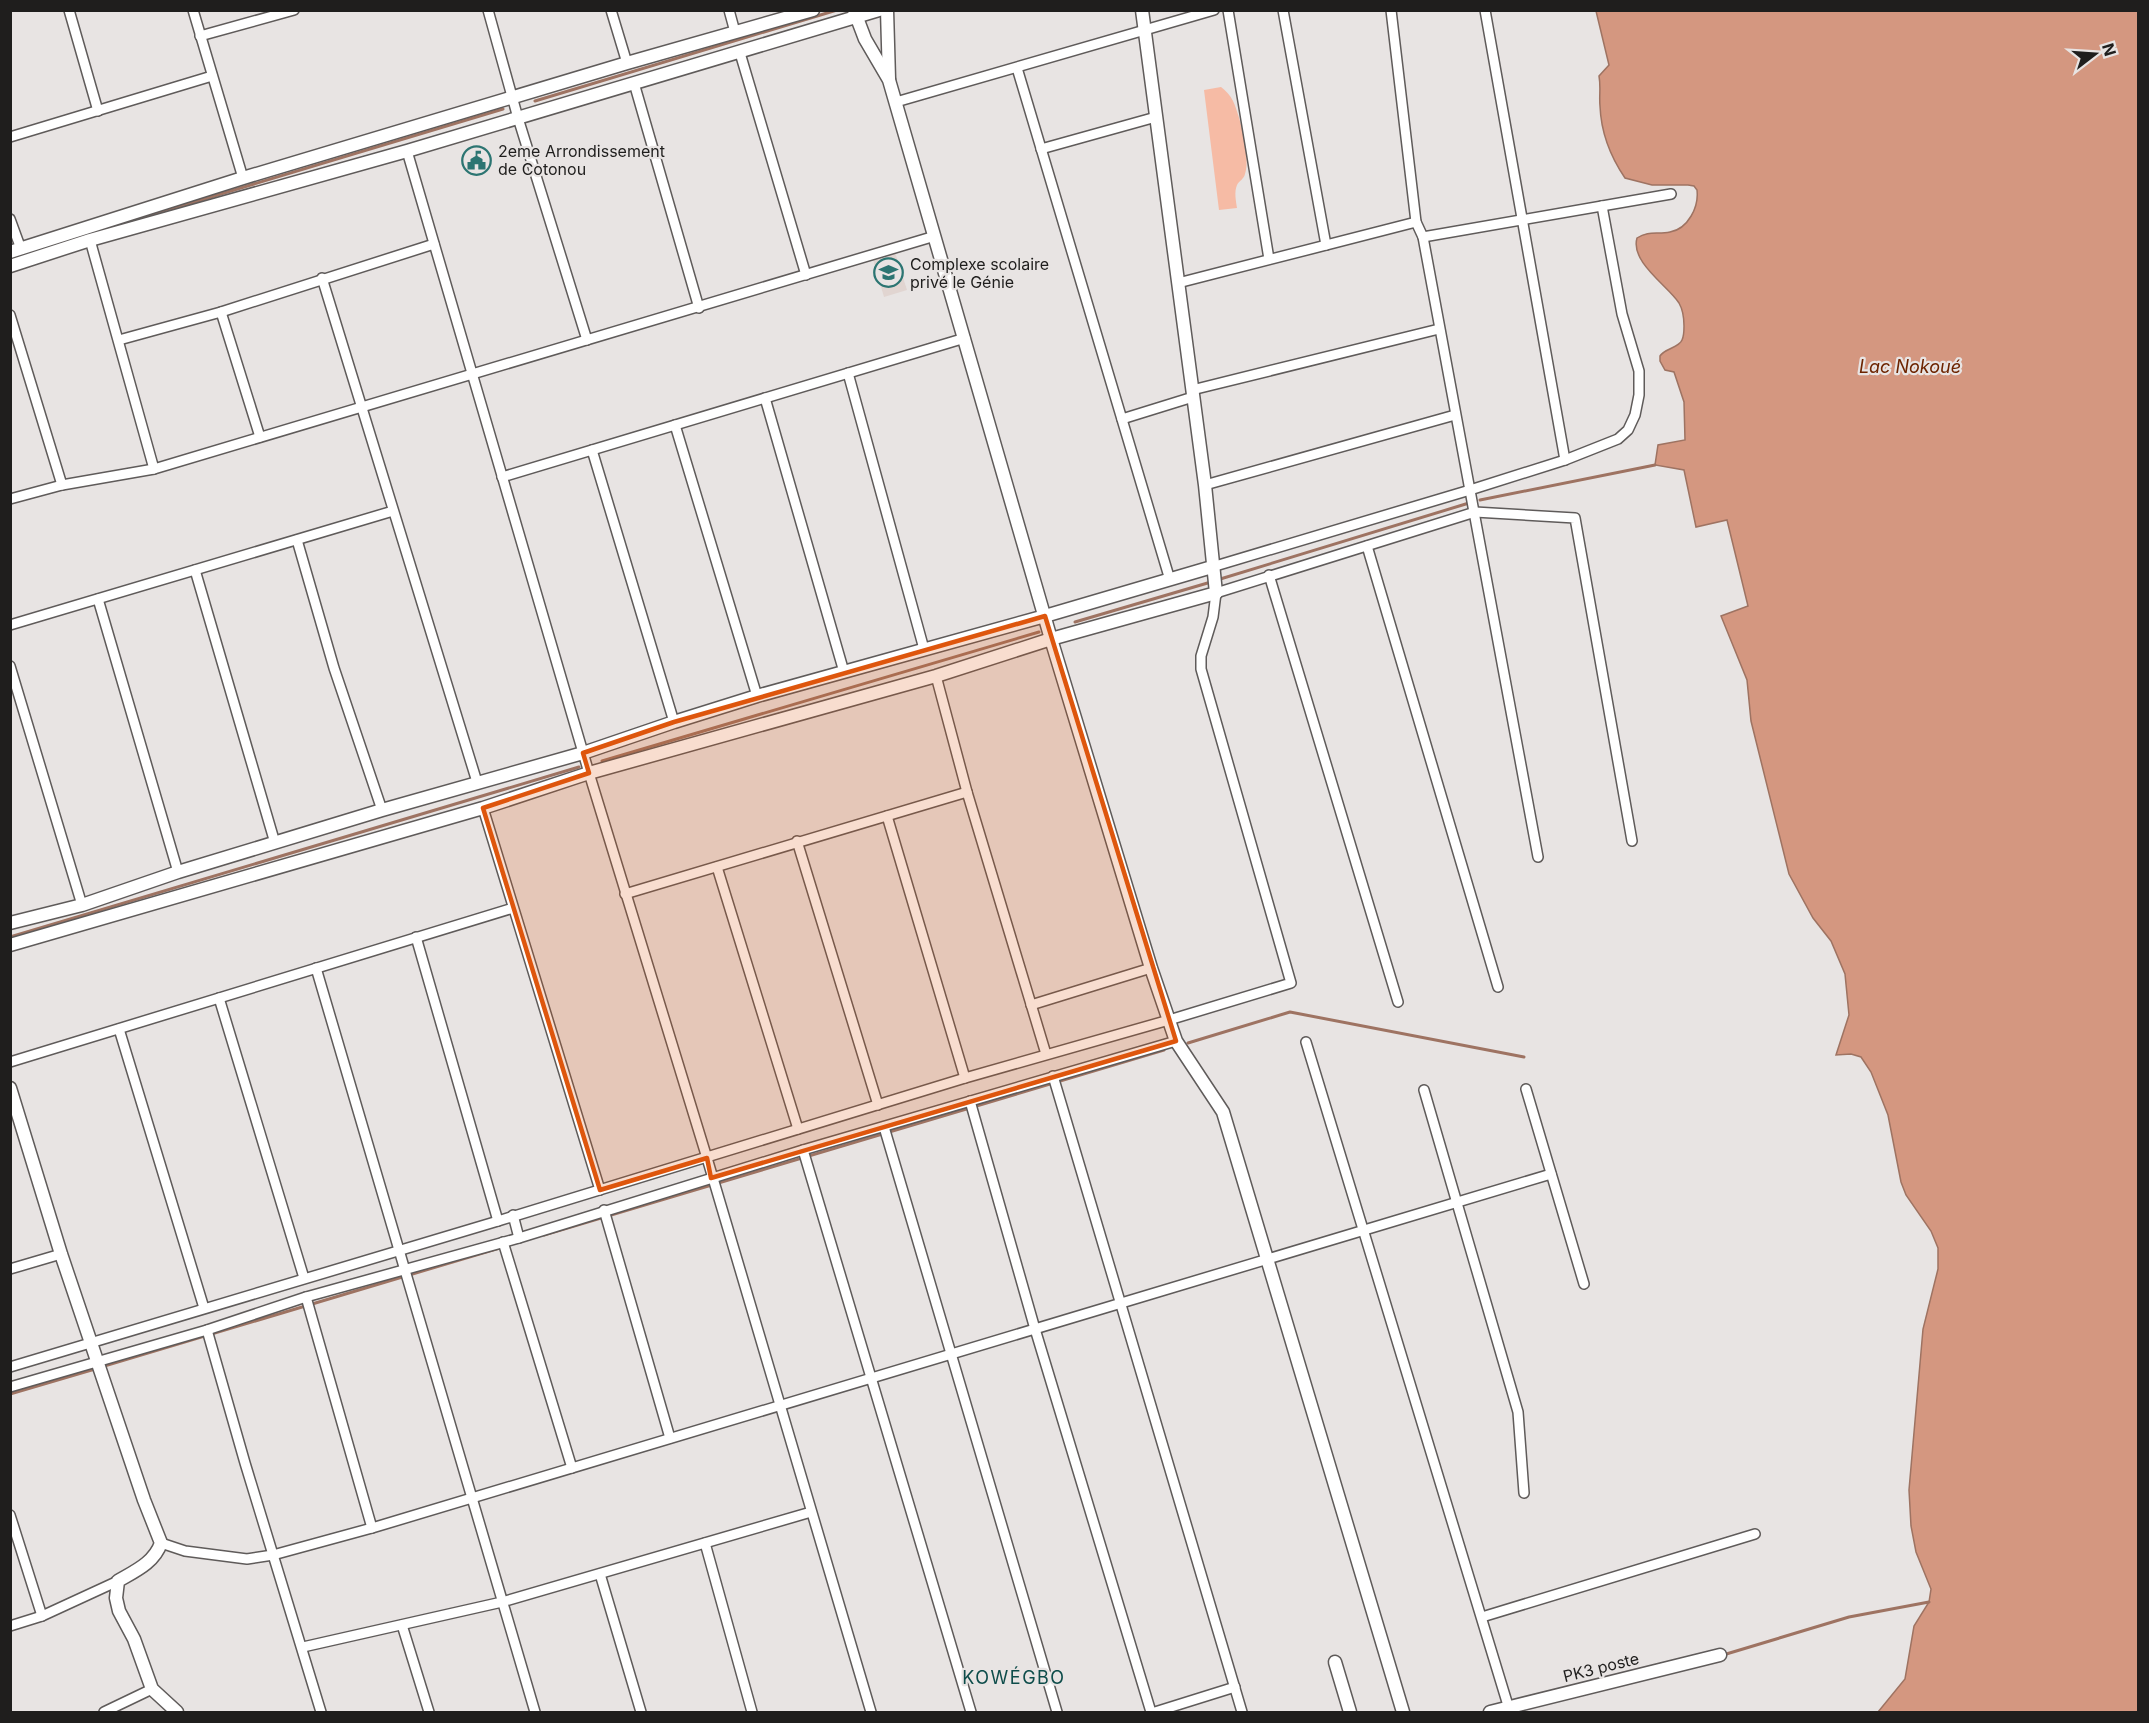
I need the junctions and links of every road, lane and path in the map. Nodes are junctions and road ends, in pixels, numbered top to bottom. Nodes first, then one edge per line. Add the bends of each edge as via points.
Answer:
1 (69, 10) edge
2 (193, 10) edge
3 (294, 10) edge
4 (488, 10) edge
5 (611, 10) edge
6 (729, 10) edge
7 (813, 10) edge
8 (879, 10) edge
9 (886, 10) edge
10 (1142, 10) edge
11 (1214, 10) edge
12 (1228, 10) edge
13 (1283, 10) edge
14 (1391, 10) edge
15 (1485, 10) edge
16 (855, 14) edge
17 (1145, 31) junction
18 (735, 32) junction
19 (200, 36) junction
20 (740, 53) junction
21 (627, 63) junction
22 (1017, 68) junction
23 (212, 76) junction
24 (889, 80) junction
25 (634, 83) junction
26 (513, 99) junction
27 (896, 102) junction
28 (98, 111) junction
29 (1156, 117) junction
30 (518, 118) junction
31 (10, 137) edge
32 (1041, 149) junction
33 (407, 151) junction
34 (243, 178) junction
35 (1671, 194) dead end
36 (1602, 206) junction
37 (10, 219) edge
38 (1521, 220) junction
39 (1416, 222) junction
40 (935, 236) junction
41 (1423, 237) junction
42 (90, 240) junction
43 (434, 244) junction
44 (1326, 245) junction
45 (16, 250) edge
46 (1269, 259) junction
47 (10, 266) edge
48 (806, 274) junction
49 (322, 278) junction
50 (1178, 283) junction
51 (699, 308) junction
52 (221, 312) junction
53 (10, 315) edge
54 (1439, 329) junction
55 (14, 335) edge
56 (964, 338) junction
57 (119, 340) junction
58 (587, 340) junction
59 (848, 373) junction
60 (472, 374) junction
61 (1193, 393) junction
62 (765, 398) junction
63 (361, 407) junction
64 (1455, 415) junction
65 (1122, 418) junction
66 (675, 425) junction
67 (260, 437) junction
68 (592, 450) junction
69 (1565, 460) junction
70 (154, 469) junction
71 (502, 477) junction
72 (62, 485) junction
73 (1205, 485) junction
74 (1470, 490) junction
75 (10, 499) edge
76 (393, 512) junction
77 (1475, 512) junction
78 (297, 540) junction
79 (1367, 546) junction
80 (1212, 567) junction
81 (195, 570) junction
82 (1269, 575) junction
83 (1170, 580) junction
84 (1216, 593) junction
85 (98, 599) junction
86 (1045, 616) junction
87 (10, 625) edge
88 (1051, 639) junction
89 (924, 649) junction
90 (10, 666) edge
91 (844, 672) junction
92 (936, 676) junction
93 (757, 696) junction
94 (674, 722) junction
95 (583, 753) junction
96 (589, 773) junction
97 (477, 782) junction
98 (967, 792) junction
99 (483, 808) junction
100 (382, 810) junction
101 (887, 816) junction
102 (797, 841) junction
103 (1632, 841) dead end
104 (275, 843) junction
105 (1538, 857) dead end
106 (717, 867) junction
107 (178, 872) junction
108 (625, 894) junction
109 (82, 905) junction
110 (513, 908) junction
111 (10, 923) edge
112 (416, 937) junction
113 (10, 945) edge
114 (316, 968) junction
115 (1151, 968) junction
116 (1498, 987) dead end
117 (219, 998) junction
118 (1398, 1002) dead end
119 (1031, 1005) junction
120 (1169, 1020) junction
121 (118, 1029) junction
122 (1176, 1041) junction
123 (1306, 1042) dead end
124 (1046, 1054) junction
125 (10, 1062) edge
126 (1053, 1076) junction
127 (965, 1078) junction
128 (10, 1088) edge
129 (1526, 1089) dead end
130 (1424, 1090) dead end
131 (970, 1101) junction
132 (878, 1105) junction
133 (884, 1127) junction
134 (798, 1129) junction
135 (803, 1150) junction
136 (707, 1158) junction
137 (1551, 1174) junction
138 (711, 1179) junction
139 (600, 1190) junction
140 (1457, 1203) junction
141 (604, 1210) junction
142 (513, 1215) junction
143 (498, 1221) junction
144 (1364, 1230) junction
145 (519, 1238) junction
146 (503, 1242) junction
147 (400, 1251) junction
148 (61, 1254) junction
149 (1267, 1260) junction
150 (10, 1269) edge
151 (405, 1271) junction
152 (304, 1278) junction
153 (1584, 1284) dead end
154 (306, 1297) junction
155 (1119, 1304) junction
156 (204, 1308) junction
157 (1035, 1329) junction
158 (207, 1330) junction
159 (90, 1342) junction
160 (951, 1354) junction
161 (98, 1360) junction
162 (10, 1367) edge
163 (872, 1378) junction
164 (10, 1387) edge
165 (779, 1406) junction
166 (670, 1438) junction
167 (572, 1468) junction
168 (1524, 1493) dead end
169 (471, 1498) junction
170 (811, 1512) junction
171 (10, 1515) edge
172 (372, 1528) junction
173 (1755, 1534) dead end
174 (161, 1543) junction
175 (705, 1543) junction
176 (273, 1555) junction
177 (600, 1574) junction
178 (118, 1581) junction
179 (502, 1602) junction
180 (42, 1616) junction
181 (1482, 1617) junction
182 (402, 1625) junction
183 (10, 1626) edge
184 (303, 1647) junction
185 (1720, 1655) dead end
186 (1335, 1662) dead end
187 (1235, 1687) junction
188 (152, 1689) junction
189 (1509, 1710) edge
190 (104, 1713) edge
191 (177, 1713) edge
192 (321, 1713) edge
193 (429, 1713) edge
194 (535, 1713) edge
195 (641, 1713) edge
196 (752, 1713) edge
197 (871, 1713) edge
198 (970, 1713) edge
199 (1057, 1713) edge
200 (1153, 1713) edge
201 (1242, 1713) edge
202 (1350, 1713) edge
203 (1403, 1713) edge
204 (1490, 1713) edge

1 - 28 street
2 - 19 street
3 - 19 street
4 - 26 street
5 - 21 street
6 - 18 street
7 - 18 street
8 - 16 street
9 - 24 street
10 - 17 street
11 - 17 street
12 - 46 street
13 - 44 street
14 - 39 street
15 - 38 street
16 - 20 street
16 - 24 street
17 - 22 street
17 - 29 street
18 - 21 street
19 - 23 street
20 - 25 street
20 - 48 street
21 - 26 street
22 - 27 street
22 - 32 street
23 - 28 street
23 - 34 street
24 - 27 street
25 - 30 street
25 - 51 street
26 - 30 street
26 - 34 street
27 - 40 street
28 - 31 street
29 - 32 street
29 - 50 street
30 - 33 street
30 - 58 street
32 - 65 street
33 - 42 street
33 - 43 street
34 - 45 street
35 - 36 street
36 - 38 street
36 - 69 street via 1623,314 1639,371 1639,395 1628,430 1618,439
37 - 45 street
38 - 41 street
38 - 69 street
39 - 41 street
39 - 44 street
40 - 48 street
40 - 56 street
41 - 54 street
42 - 47 street
42 - 57 street
43 - 49 street
43 - 60 street
44 - 46 street
46 - 50 street
48 - 51 street
49 - 52 street
49 - 63 street
50 - 61 street
51 - 58 street
52 - 57 street
52 - 67 street
53 - 55 street
54 - 61 street
54 - 64 street
55 - 72 street
56 - 59 street
56 - 86 street
57 - 70 street
58 - 60 street
59 - 62 street
59 - 89 street
60 - 63 street
60 - 71 street
61 - 65 street
61 - 73 street
62 - 66 street
62 - 91 street
63 - 67 street
63 - 76 street
64 - 73 street
64 - 74 street
65 - 83 street
66 - 68 street
66 - 93 street
67 - 70 street
68 - 71 street
68 - 94 street
69 - 74 street
70 - 72 street
71 - 95 street
72 - 75 street
73 - 80 street
74 - 77 street
74 - 80 street
76 - 78 street
76 - 97 street
77 - 79 street
77 - 103 street via 1575,518
77 - 105 street
78 - 81 street
78 - 100 street via 334,668
79 - 82 street
79 - 116 street
80 - 83 street
80 - 84 street
81 - 85 street
81 - 104 street
82 - 84 street
82 - 118 street
83 - 86 street
84 - 88 street
84 - 120 street via 1201,656 1204,683 1291,983
85 - 87 street
85 - 107 street
86 - 88 street
86 - 89 street
88 - 92 street
88 - 115 street
89 - 91 street
90 - 109 street
91 - 93 street
92 - 96 street
92 - 98 street
93 - 94 street
94 - 95 street
95 - 96 street
95 - 97 street
96 - 99 street
96 - 108 street
97 - 100 street
98 - 101 street
98 - 119 street
99 - 110 street
99 - 113 street
100 - 104 street
101 - 102 street
101 - 127 street
102 - 106 street
102 - 132 street
104 - 107 street
106 - 108 street
106 - 134 street
107 - 109 street
108 - 136 street
109 - 111 street
110 - 112 street
110 - 139 street
112 - 114 street
112 - 143 street
114 - 117 street
114 - 147 street
115 - 119 street
115 - 120 street
117 - 121 street
117 - 152 street
119 - 124 street
120 - 122 street
120 - 124 street
121 - 125 street
121 - 156 street
122 - 126 street
122 - 149 street via 1223,1112
123 - 144 street
124 - 127 street
126 - 131 street
126 - 155 street
127 - 132 street
128 - 148 street
129 - 137 street
130 - 140 street
131 - 133 street
131 - 157 street
132 - 134 street
133 - 135 street
133 - 160 street
134 - 136 street
135 - 138 street
135 - 163 street
136 - 138 street
136 - 139 street
137 - 140 street
137 - 153 street
138 - 141 street
138 - 165 street
139 - 142 street
140 - 144 street
140 - 168 street via 1518,1412
141 - 145 street
141 - 166 street
142 - 143 street
142 - 145 street
143 - 147 street
144 - 149 street
144 - 181 street
145 - 146 street
146 - 151 street
146 - 167 street
147 - 151 street
147 - 152 street
148 - 150 street
148 - 159 street
149 - 155 street
149 - 203 street
151 - 154 street
151 - 169 street
152 - 156 street
154 - 158 street
154 - 172 street
155 - 157 street
155 - 187 street
156 - 159 street
157 - 160 street
157 - 200 street
158 - 161 street
158 - 176 street
159 - 161 street
159 - 162 street
160 - 163 street
160 - 199 street
161 - 164 street
161 - 174 street
163 - 165 street
163 - 198 street
165 - 166 street
165 - 170 street
166 - 167 street
167 - 169 street
169 - 172 street
169 - 179 street
170 - 175 street
170 - 197 street
171 - 180 street
172 - 176 street
173 - 181 street
174 - 176 street via 220,1557 247,1559
174 - 178 street via 151,1560
175 - 177 street
175 - 196 street
176 - 184 street
177 - 179 street
177 - 195 street
178 - 180 street
178 - 188 street via 119,1611
179 - 182 street
179 - 194 street
180 - 183 street
181 - 189 street
182 - 184 street
182 - 193 street
184 - 192 street
185 - 189 street, PK3 poste
186 - 202 street
187 - 200 street
187 - 201 street
188 - 190 street
188 - 191 street
189 - 204 street, PK3 poste

